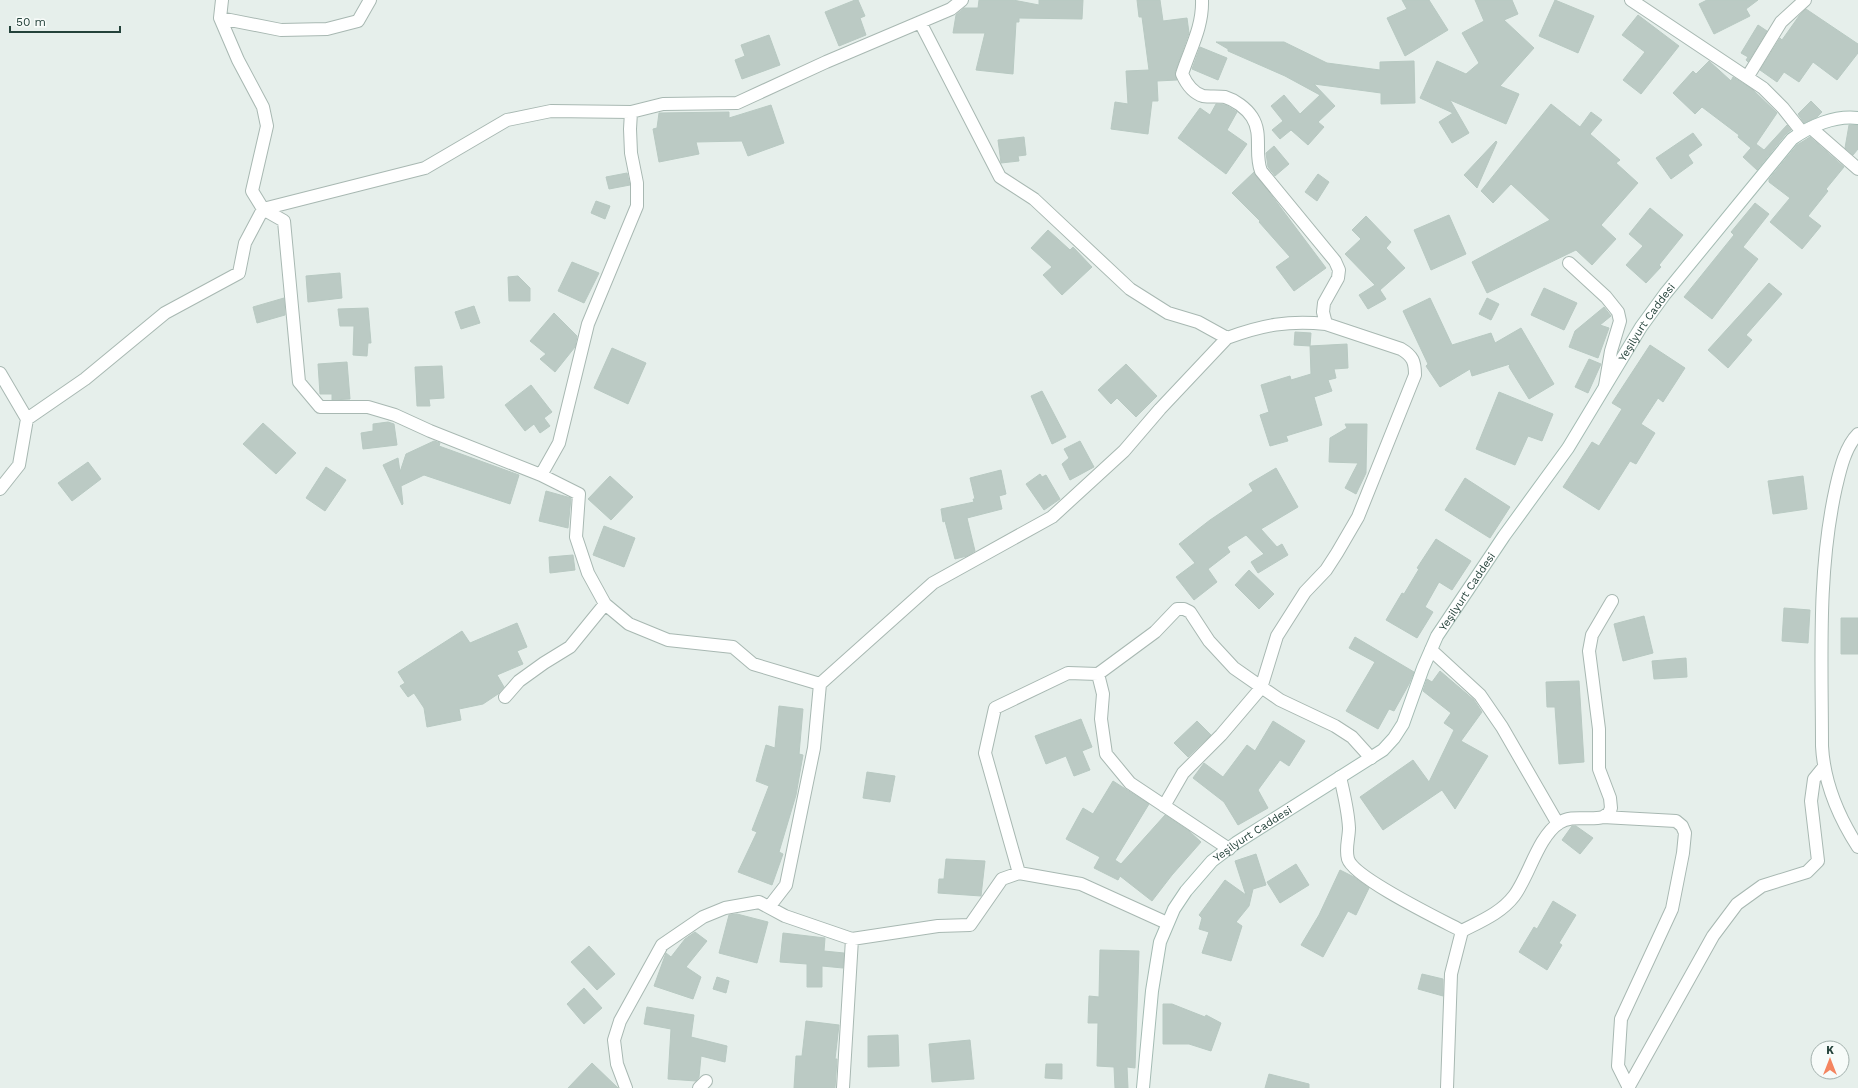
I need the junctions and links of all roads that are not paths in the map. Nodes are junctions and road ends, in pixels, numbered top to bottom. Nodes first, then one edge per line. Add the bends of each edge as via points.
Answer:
1 (222, 0) edge
2 (370, 0) edge
3 (962, 0) edge
4 (1202, 0) edge
5 (1631, 0) edge
6 (1805, 0) edge
7 (220, 18) junction
8 (920, 22) junction
9 (1748, 76) junction
10 (631, 112) junction
11 (1858, 118) edge
12 (1806, 130) junction
13 (1858, 169) edge
14 (263, 209) junction
15 (1569, 263) dead end
16 (1326, 324) junction
17 (1227, 338) junction
18 (0, 373) edge
19 (1605, 386) junction
20 (27, 420) junction
21 (1858, 434) edge
22 (541, 475) junction
23 (0, 489) edge
24 (1612, 601) dead end
25 (605, 604) junction
26 (1431, 650) junction
27 (1098, 674) junction
28 (820, 684) junction
29 (1261, 688) junction
30 (505, 697) dead end
31 (1371, 758) junction
32 (1823, 768) junction
33 (1340, 777) junction
34 (1164, 806) junction
35 (1603, 817) junction
36 (1558, 824) junction
37 (1858, 847) edge
38 (1228, 848) junction
39 (1019, 873) junction
40 (769, 907) junction
41 (1167, 923) junction
42 (1462, 931) junction
43 (852, 940) junction
44 (1628, 1087) edge
45 (626, 1088) edge
46 (843, 1088) edge
47 (1143, 1088) edge
48 (1447, 1088) edge

1 - 7 street
2 - 7 street via 358,21 327,29 281,30
3 - 8 street via 951,9
4 - 16 street via 1198,34 1182,74 1188,86 1202,96 1225,97 1237,103 1252,117 1258,134 1257,162 1261,171 1335,261 1339,270 1338,278 1324,303
5 - 9 street
6 - 9 street via 1781,22
7 - 14 street via 238,60 263,107 266,120 267,126 252,190
8 - 10 street via 737,103 663,104
8 - 17 street via 1000,177 1034,199 1130,289 1168,313 1198,322
9 - 12 street
10 - 14 street via 551,111 507,120 425,168
10 - 22 street via 631,153 637,184 637,206 588,324 559,443
11 - 12 street, Yeşilyurt Caddesi via 1831,120
12 - 13 street
12 - 19 street, Yeşilyurt Caddesi via 1792,139 1664,294
14 - 20 street via 245,243 239,273 165,313 85,380
14 - 22 street via 284,221 299,382 320,407 368,407 395,415
15 - 19 street via 1606,297 1618,312 1619,326 1611,351
16 - 17 street via 1283,322 1253,328
16 - 29 street via 1401,349 1411,355 1415,363 1415,375 1358,517 1326,570 1305,592 1277,636
17 - 28 street via 1124,451 1052,517 932,583
18 - 20 street
19 - 26 street, Yeşilyurt Caddesi via 1568,448 1504,536 1437,636
20 - 23 street via 19,465
21 - 32 street via 1846,454 1839,474 1832,505 1823,576
22 - 25 street via 579,494 576,537 588,573
24 - 35 street via 1592,635 1589,651 1600,729 1599,769 1611,808
25 - 28 street via 629,624 668,640 733,647 753,664
25 - 30 street via 570,647 519,681
26 - 31 street, Yeşilyurt Caddesi via 1422,668 1403,724 1383,750
26 - 36 street via 1480,695 1502,727
27 - 29 street via 1155,632 1177,609 1184,609 1190,612 1209,641 1234,668
27 - 34 street via 1103,694 1101,719 1106,754 1130,783
27 - 39 street via 1068,673 995,708 985,753
28 - 40 street via 814,748 786,885
29 - 31 street via 1352,737
29 - 34 street via 1221,735 1183,773
31 - 33 street, Yeşilyurt Caddesi
32 - 37 street via 1832,797
32 - 44 street via 1814,779 1811,802 1818,861 1808,872 1762,886 1736,904 1713,936
33 - 38 street, Yeşilyurt Caddesi
33 - 42 street via 1347,804 1348,859 1353,868 1396,896
34 - 38 street
35 - 36 street via 1568,818
35 - 44 street via 1676,822 1682,826 1685,833 1672,909 1621,1019 1618,1066
36 - 42 street via 1536,854 1515,895 1496,914
38 - 41 street, Yeşilyurt Caddesi via 1195,880
39 - 41 street via 1081,884
39 - 43 street via 1002,879 970,925 938,926
40 - 43 street via 785,916
40 - 45 street via 759,902 725,908 703,917 662,945 620,1021 614,1040 617,1064
41 - 47 street, Yeşilyurt Caddesi via 1156,965
42 - 48 street via 1451,974
43 - 46 street

